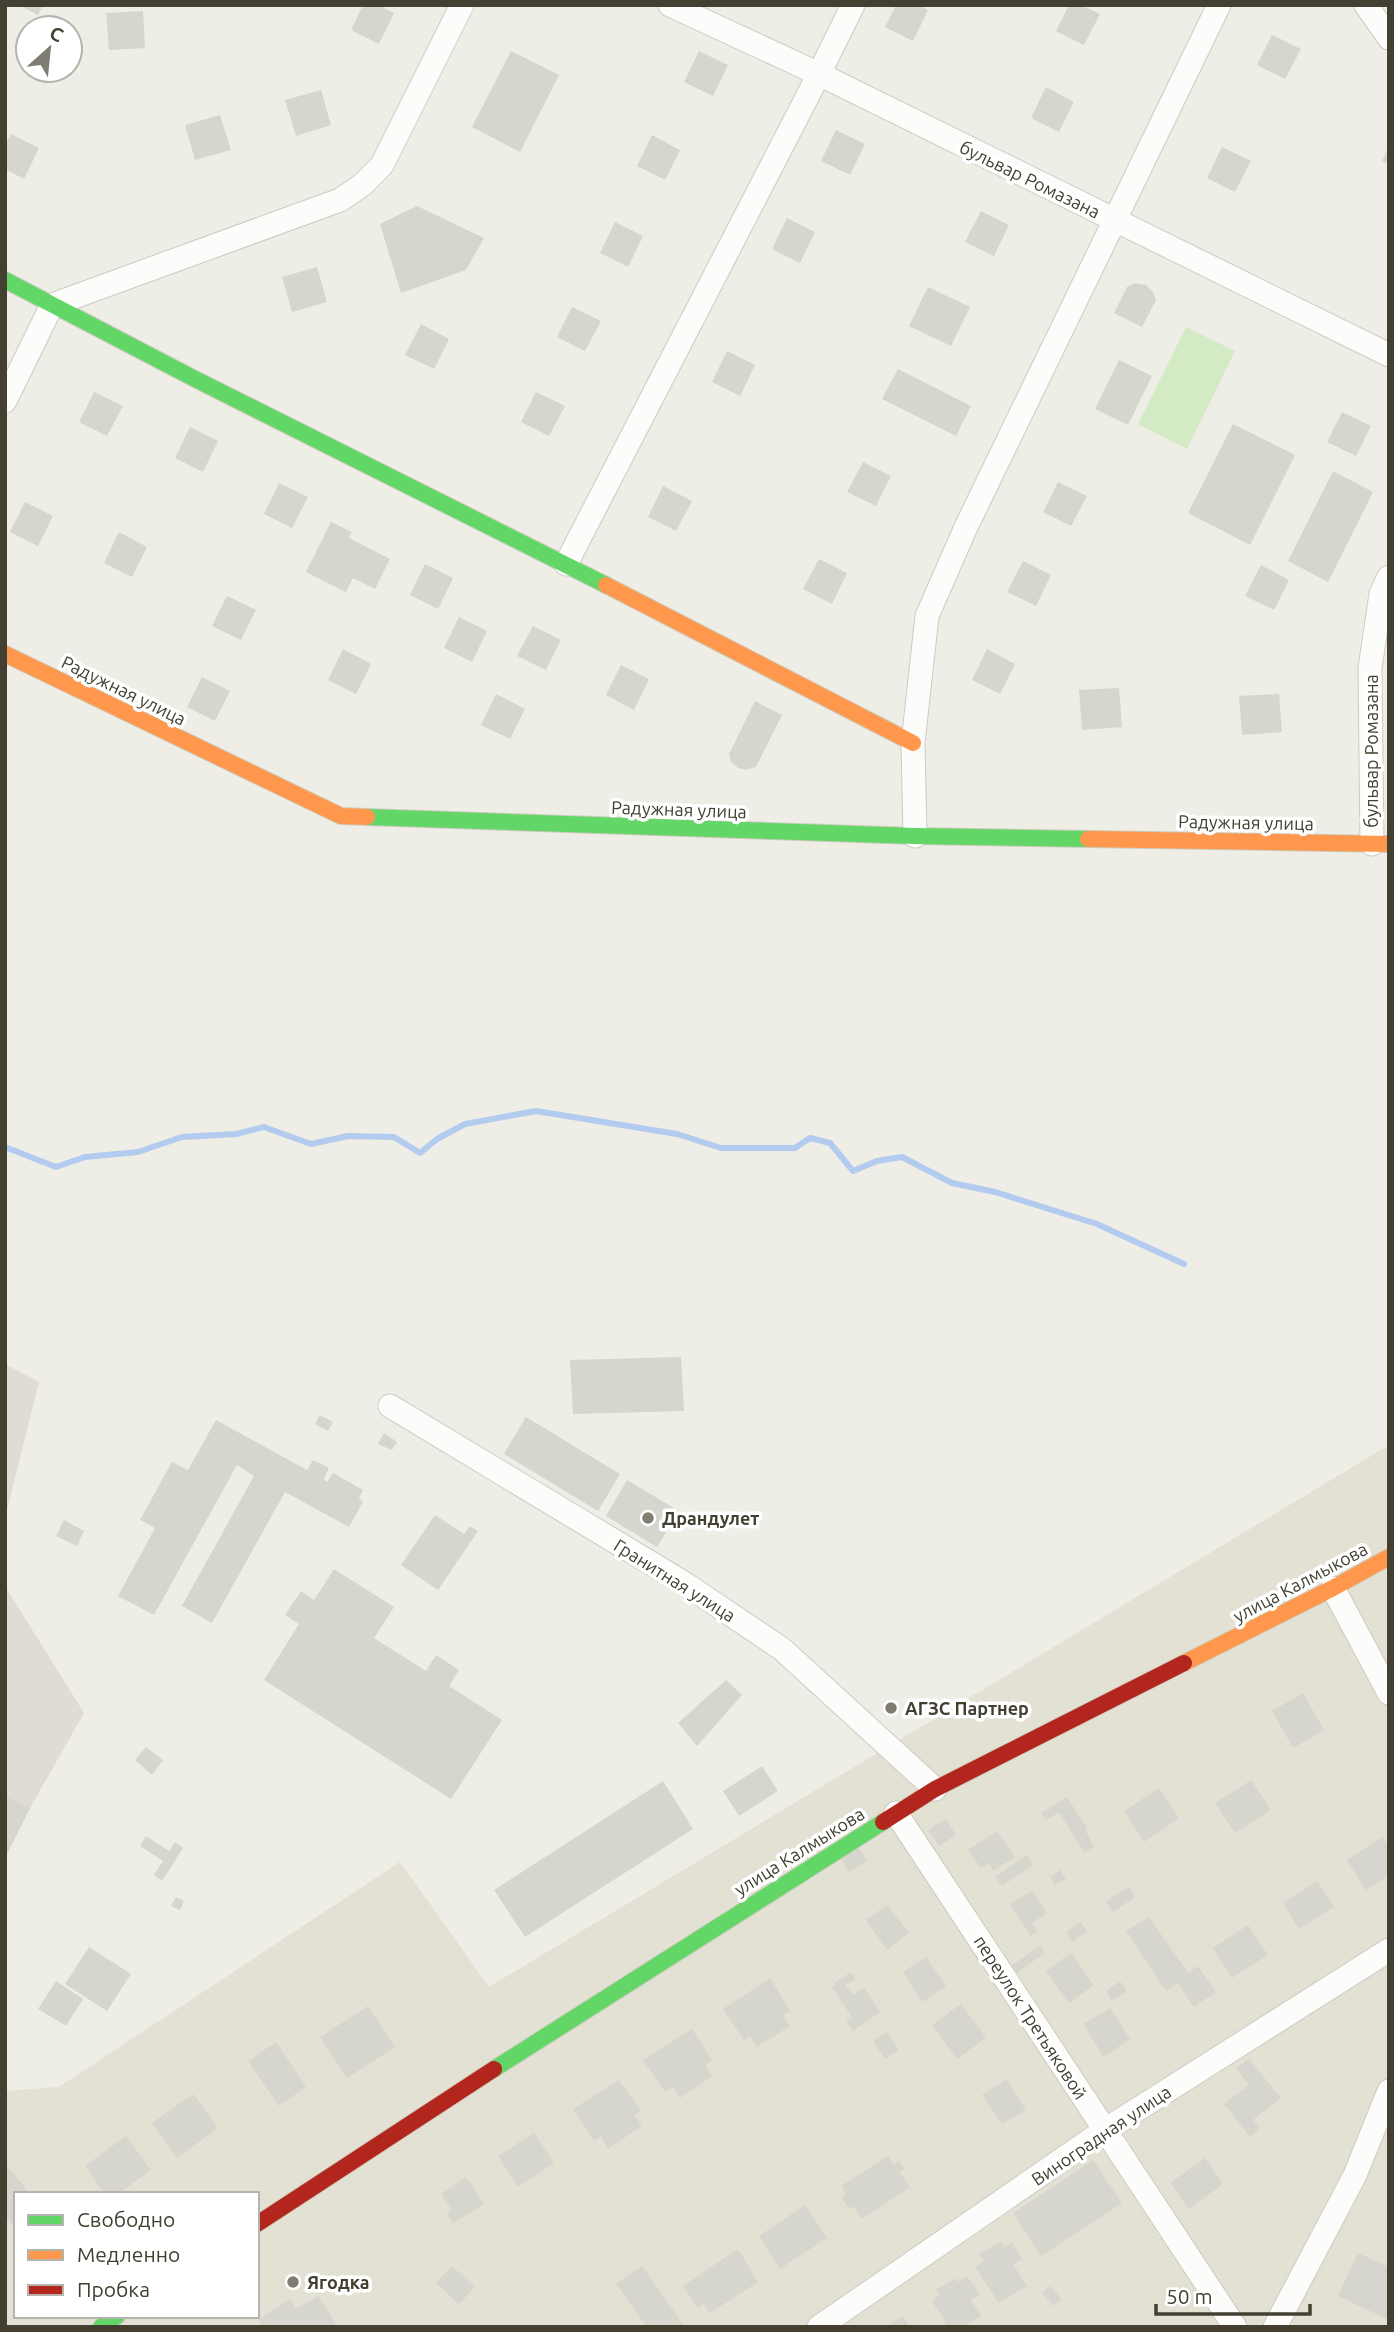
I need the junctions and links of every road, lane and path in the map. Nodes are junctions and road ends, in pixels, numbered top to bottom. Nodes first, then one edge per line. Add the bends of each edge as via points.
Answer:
1 (462, 5) edge
2 (670, 5) edge
3 (853, 5) edge
4 (1219, 5) edge
5 (1366, 5) edge
6 (1389, 38) edge
7 (819, 74) junction
8 (1113, 220) junction
9 (5, 280) edge
10 (52, 305) junction
11 (1389, 355) edge
12 (5, 401) edge
13 (566, 564) junction
14 (1389, 577) edge
15 (5, 654) edge
16 (914, 743) junction
17 (915, 836) junction
18 (1380, 844) edge
19 (390, 1406) dead end
20 (1389, 1557) edge
21 (1333, 1588) junction
22 (1389, 1693) edge
23 (935, 1789) junction
24 (896, 1812) junction
25 (1389, 1950) edge
26 (1389, 2091) edge
27 (1105, 2130) junction
28 (259, 2223) edge
29 (819, 2327) edge
30 (1236, 2327) edge
31 (1275, 2327) edge

1 - 10 street via 382,165 362,185 340,200
2 - 7 street, бульвар Ромазана
3 - 7 street
4 - 8 street
5 - 6 street
7 - 8 street, бульвар Ромазана
7 - 13 street
8 - 11 street, бульвар Ромазана
8 - 16 street via 927,616
9 - 10 street
10 - 12 street
10 - 13 street
13 - 16 street
14 - 18 street, бульвар Ромазана via 1381,594 1370,668
15 - 17 street, Радужная улица via 341,816
16 - 17 street
17 - 18 street, Радужная улица
19 - 23 street, Гранитная улица via 684,1583 782,1649
20 - 21 street, улица Калмыкова
21 - 22 street
21 - 23 street, улица Калмыкова
23 - 24 street, улица Калмыкова
24 - 27 street, переулок Третьяковой
24 - 28 street, улица Калмыкова via 590,2005
25 - 27 street, Виноградная улица
26 - 31 street via 1355,2175
27 - 29 street, Виноградная улица
27 - 30 street, переулок Третьяковой

